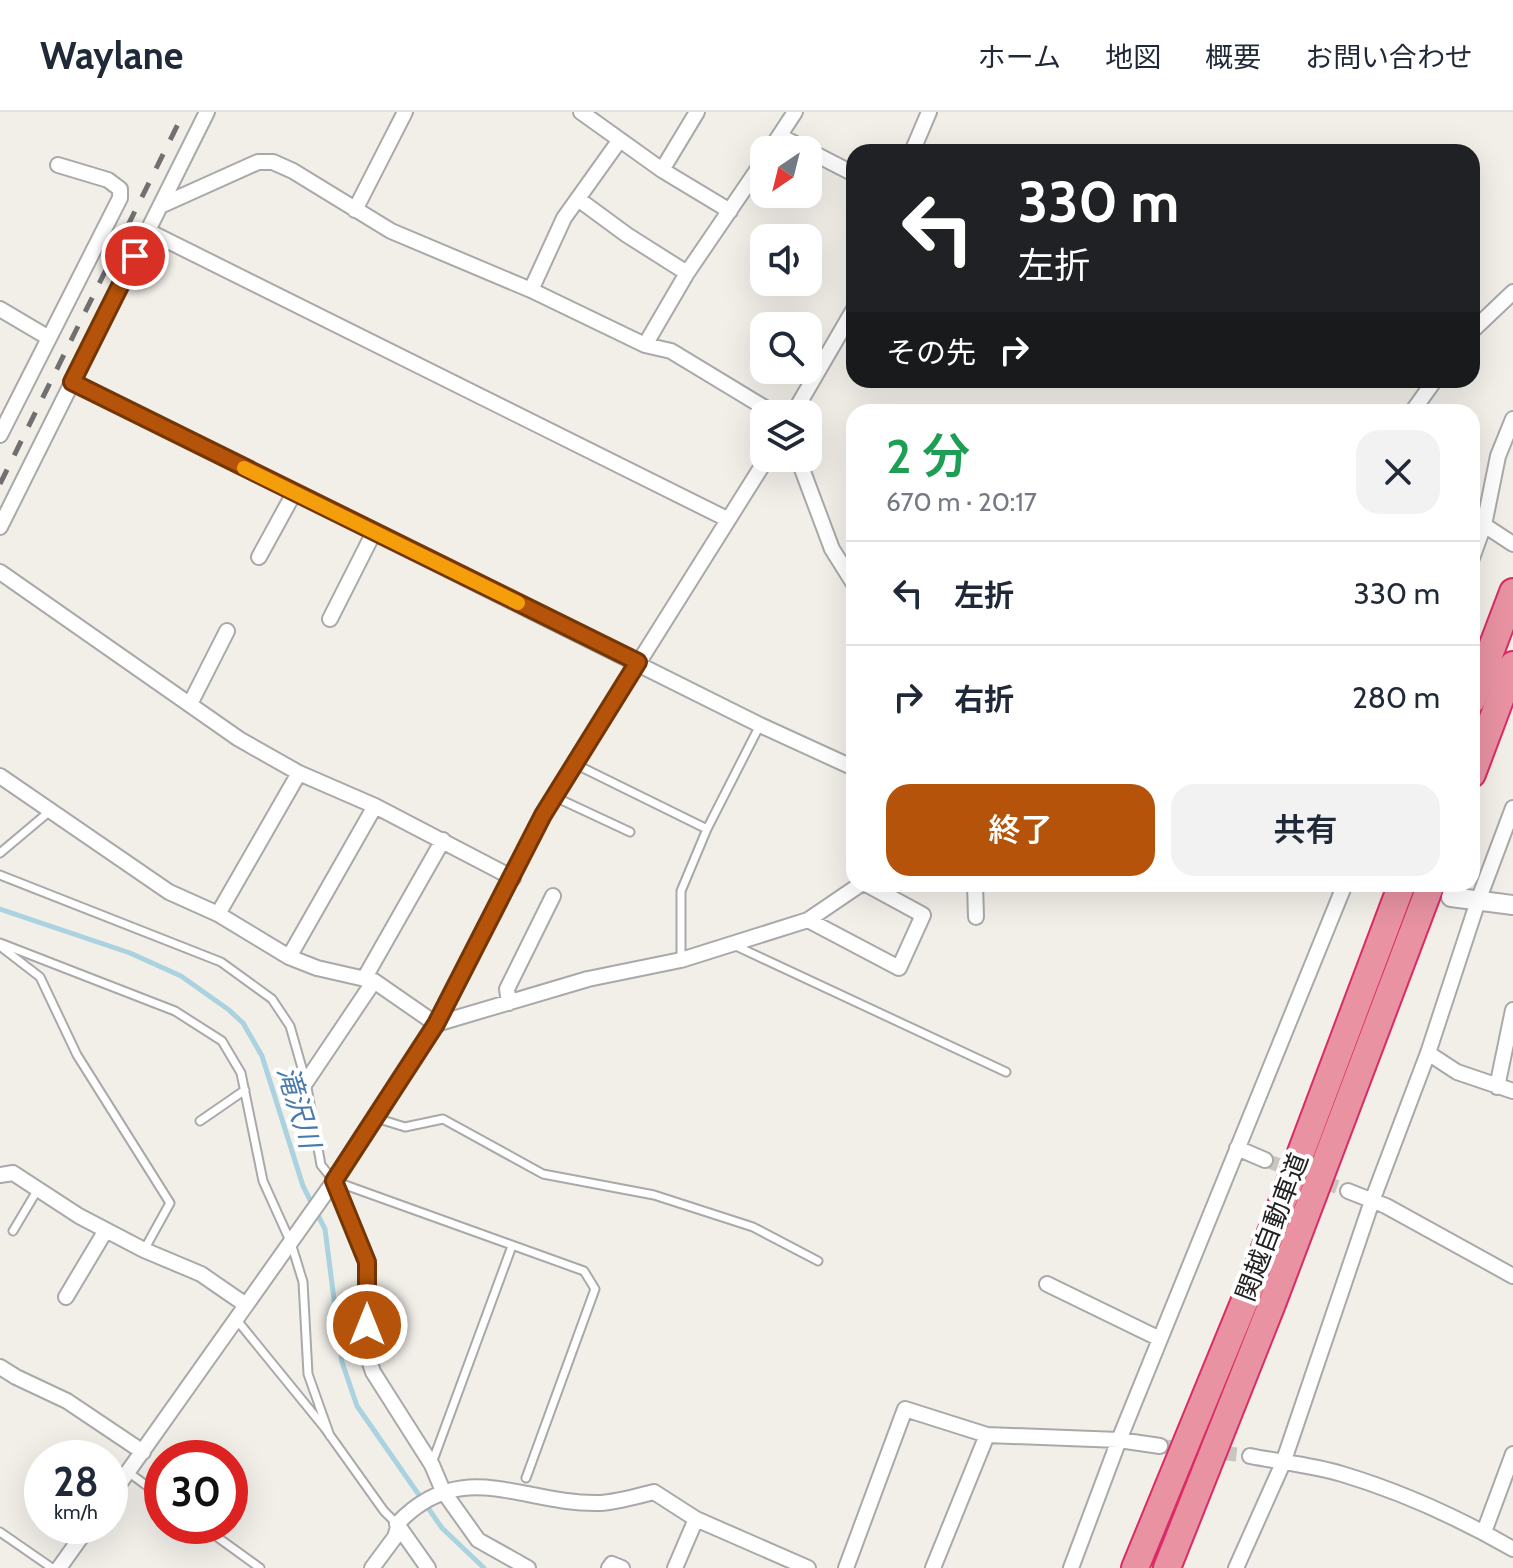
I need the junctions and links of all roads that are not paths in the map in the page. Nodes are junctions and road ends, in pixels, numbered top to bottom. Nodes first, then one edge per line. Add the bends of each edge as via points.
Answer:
1 (207, 112) edge
2 (405, 112) edge
3 (697, 112) edge
4 (795, 112) edge
5 (912, 112) edge
6 (589, 114) edge
7 (928, 116) edge
8 (780, 136) edge
9 (619, 141) junction
10 (916, 144) edge
11 (822, 158) edge
12 (58, 165) dead end
13 (662, 170) junction
14 (846, 170) edge
15 (750, 181) edge
16 (578, 199) junction
17 (160, 206) junction
18 (355, 210) junction
19 (730, 211) junction
20 (148, 231) junction
21 (687, 273) junction
22 (531, 290) junction
23 (1513, 292) edge
24 (0, 309) edge
25 (846, 323) edge
26 (1480, 323) edge
27 (49, 338) junction
28 (645, 345) junction
29 (72, 382) junction
30 (752, 400) edge
31 (801, 400) edge
32 (1513, 419) edge
33 (0, 435) edge
34 (758, 472) edge
35 (803, 472) edge
36 (294, 493) junction
37 (727, 519) junction
38 (1484, 525) junction
39 (0, 527) edge
40 (374, 532) junction
41 (1480, 536) edge
42 (1513, 544) edge
43 (259, 557) dead end
44 (846, 571) edge
45 (0, 572) edge
46 (1513, 592) edge
47 (330, 619) dead end
48 (227, 631) dead end
49 (638, 662) junction
50 (1513, 665) edge
51 (1480, 679) edge
52 (190, 704) junction
53 (760, 725) junction
54 (1480, 753) edge
55 (575, 764) junction
56 (846, 764) edge
57 (299, 773) junction
58 (0, 776) edge
59 (555, 797) junction
60 (375, 806) junction
61 (1513, 808) edge
62 (51, 810) junction
63 (707, 829) junction
64 (630, 832) dead end
65 (443, 840) junction
66 (0, 853) edge
67 (0, 875) edge
68 (513, 878) junction
69 (852, 892) edge
70 (879, 892) edge
71 (975, 892) edge
72 (1342, 892) edge
73 (1399, 892) edge
74 (1440, 892) edge
75 (1448, 892) edge
76 (553, 896) dead end
77 (1478, 901) junction
78 (1513, 905) edge
79 (218, 914) junction
80 (976, 917) dead end
81 (808, 920) junction
82 (732, 944) junction
83 (0, 945) edge
84 (289, 957) junction
85 (681, 960) junction
86 (369, 980) junction
87 (509, 1003) junction
88 (1513, 1010) edge
89 (436, 1024) junction
90 (1428, 1053) junction
91 (1006, 1072) dead end
92 (306, 1082) junction
93 (1497, 1087) junction
94 (245, 1090) junction
95 (1513, 1091) edge
96 (376, 1118) junction
97 (200, 1121) dead end
98 (1237, 1148) junction
99 (1265, 1160) tunnel mouth
100 (0, 1175) edge
101 (334, 1181) junction
102 (38, 1189) junction
103 (1348, 1191) tunnel mouth
104 (1372, 1201) junction
105 (106, 1230) junction
106 (13, 1231) dead end
107 (291, 1243) junction
108 (512, 1246) junction
109 (144, 1250) junction
110 (818, 1261) dead end
111 (1513, 1276) edge
112 (1047, 1284) dead end
113 (66, 1297) dead end
114 (246, 1305) junction
115 (236, 1319) junction
116 (1160, 1339) junction
117 (0, 1367) edge
118 (987, 1435) junction
119 (330, 1436) junction
120 (1119, 1440) junction
121 (1160, 1446) tunnel mouth
122 (143, 1452) junction
123 (1513, 1454) edge
124 (1250, 1456) tunnel mouth
125 (1283, 1463) junction
126 (432, 1465) junction
127 (128, 1472) joint
128 (526, 1478) dead end
129 (144, 1484) edge
130 (440, 1493) junction
131 (696, 1519) junction
132 (398, 1526) junction
133 (0, 1532) edge
134 (1484, 1532) junction
135 (76, 1544) edge
136 (227, 1544) edge
137 (1513, 1549) edge
138 (60, 1567) edge
139 (260, 1568) edge
140 (372, 1568) edge
141 (428, 1568) edge
142 (528, 1568) edge
143 (609, 1568) edge
144 (622, 1568) edge
145 (675, 1568) edge
146 (808, 1568) edge
147 (846, 1568) edge
148 (933, 1568) edge
149 (1071, 1568) edge
150 (1135, 1568) edge
151 (1167, 1568) edge
152 (1236, 1568) edge

1 - 17 street
2 - 18 street
3 - 13 street
4 - 8 street
5 - 7 street
6 - 9 street
7 - 10 street
9 - 13 street
9 - 16 street
11 - 14 street
12 - 27 street via 108,180 120,189 120,198
13 - 19 street
15 - 19 street
16 - 21 street
16 - 22 street
17 - 18 street via 258,162 273,162
17 - 20 street
18 - 22 street via 391,231
19 - 21 street
20 - 29 street
20 - 37 street
21 - 28 street
22 - 28 street
23 - 26 street
24 - 27 street
25 - 31 street
27 - 33 street
28 - 30 street via 671,351
29 - 36 street
29 - 39 street
32 - 38 street via 1498,456
34 - 37 street
35 - 44 street via 832,549
36 - 40 street
36 - 43 street
37 - 49 street
38 - 41 street
38 - 42 street
40 - 47 street
40 - 49 street
45 - 52 street
46 - 51 highway
48 - 52 street
49 - 53 street
49 - 55 street
50 - 54 highway
52 - 57 street
53 - 56 street
53 - 63 lane
55 - 59 street
55 - 63 lane
57 - 60 street
57 - 79 street
58 - 62 street
59 - 64 lane
59 - 68 street
60 - 65 street
60 - 84 street
61 - 77 street
62 - 66 lane
62 - 79 street via 169,892
63 - 85 lane via 681,891
65 - 68 street
65 - 86 street
67 - 92 lane via 221,962 272,999 290,1026
68 - 89 street
69 - 81 street
70 - 81 street via 923,915 899,968
71 - 80 street
72 - 98 street
73 - 150 highway, 関越自動車道 via 1250,1288
74 - 151 highway, 関越自動車道
75 - 77 street
76 - 87 street via 507,989
77 - 78 street
77 - 90 street
79 - 84 street
81 - 82 street
82 - 85 street
82 - 91 lane
83 - 94 lane via 175,1011 222,1041
83 - 109 lane via 40,977 77,1055 170,1203
84 - 86 street
85 - 87 street via 588,979
86 - 89 street
86 - 92 street
87 - 89 street
88 - 93 street
89 - 96 street
90 - 93 street via 1457,1072
90 - 104 street
92 - 101 lane via 321,1165
93 - 95 street
94 - 97 lane
94 - 107 lane via 263,1181
96 - 101 street
96 - 110 lane via 405,1127 443,1119 543,1174 654,1195 753,1227
98 - 99 street
98 - 116 street
100 - 102 street via 13,1173
101 - 107 street
101 - 108 lane
101 - 126 street via 367,1262 366,1351 373,1372
102 - 105 street
102 - 106 lane
103 - 104 street
104 - 111 street
104 - 125 street
105 - 109 street
105 - 113 street
107 - 114 street
107 - 119 lane via 303,1282 308,1374
108 - 126 lane
108 - 128 lane via 584,1271 595,1289
109 - 114 street via 201,1274
112 - 116 street
114 - 115 street
115 - 119 lane
115 - 122 street
116 - 120 street
117 - 122 street via 67,1401
118 - 120 street
118 - 147 street via 905,1409
118 - 148 street
119 - 132 lane
120 - 121 street
120 - 149 street
122 - 127 street
123 - 134 street
124 - 125 street
125 - 134 street via 1338,1472 1401,1493
125 - 152 street
126 - 130 street
127 - 129 lane
130 - 131 street via 480,1486 601,1503 654,1492
130 - 132 street via 409,1512
130 - 142 street via 478,1540
131 - 145 street
131 - 146 street
132 - 140 street
132 - 141 street
133 - 138 lane
134 - 137 street
135 - 138 street
136 - 139 lane
143 - 144 street

